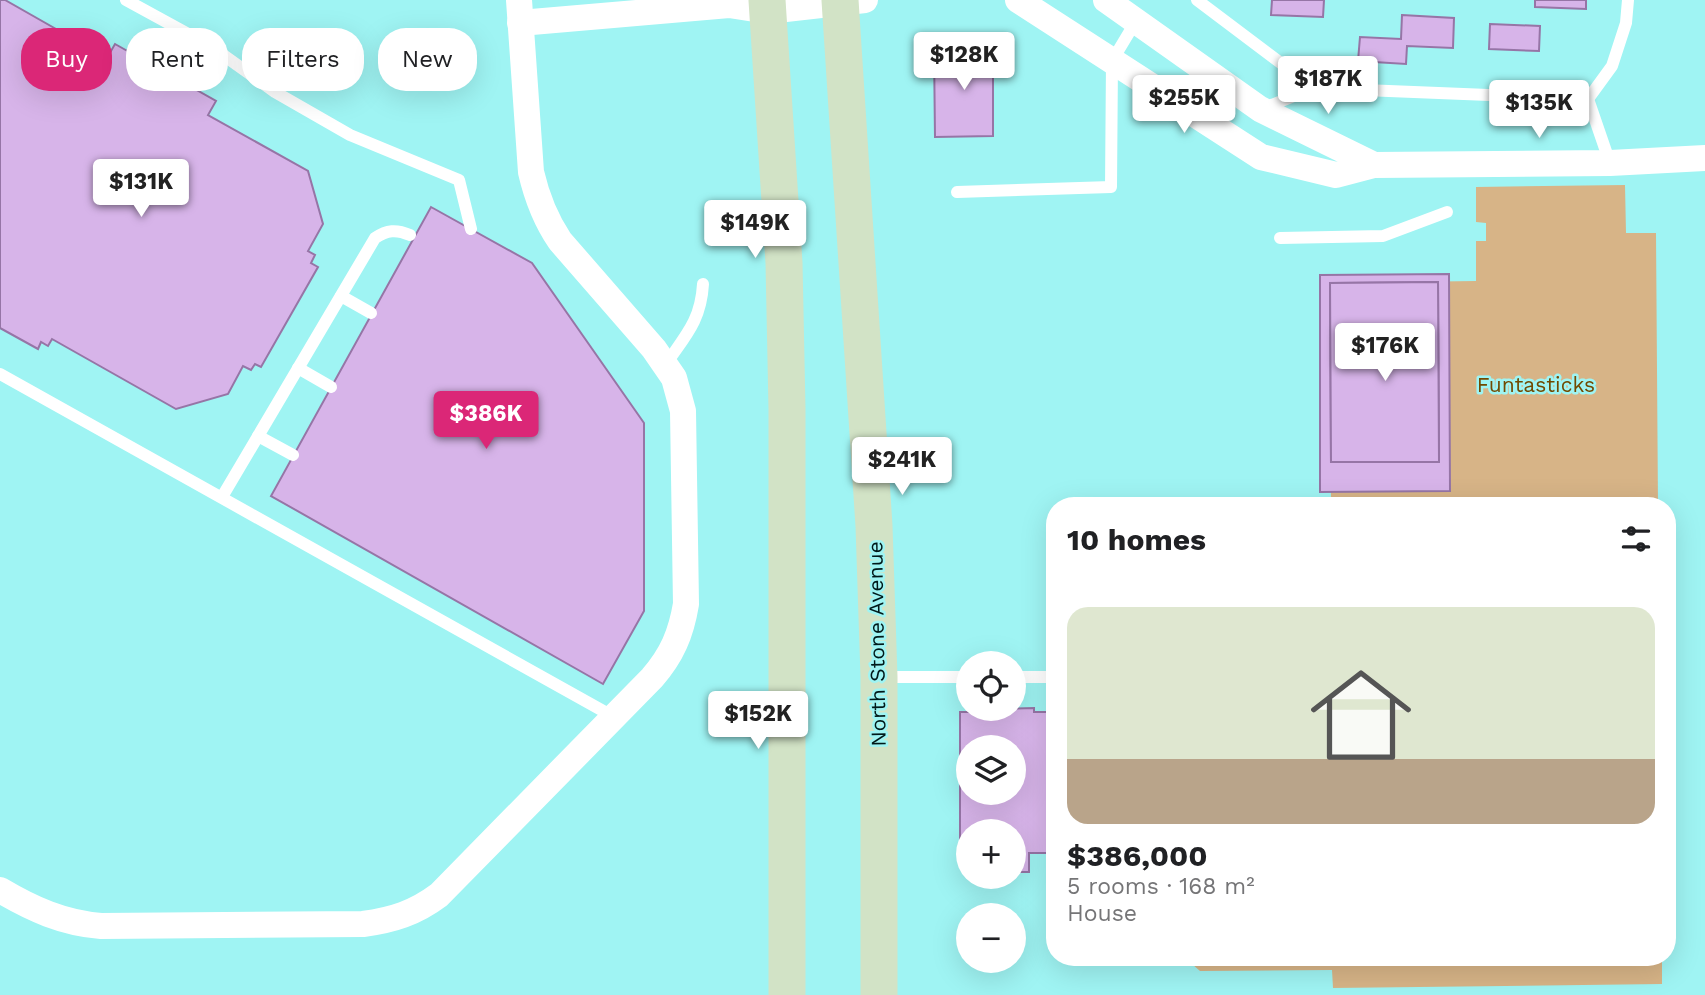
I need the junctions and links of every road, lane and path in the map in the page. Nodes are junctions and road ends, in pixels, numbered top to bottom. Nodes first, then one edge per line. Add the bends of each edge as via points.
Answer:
1 (126, 0) edge
2 (1018, 0) edge
3 (1106, 0) edge
4 (1197, 0) edge
5 (1628, 0) edge
6 (848, 1) edge
7 (767, 5) edge
8 (520, 11) edge
9 (1136, 21) junction
10 (1112, 61) junction
11 (1314, 88) junction
12 (1588, 99) junction
13 (1261, 109) junction
14 (1705, 158) edge
15 (1610, 163) junction
16 (1374, 165) junction
17 (957, 192) dead end
18 (1447, 212) dead end
19 (471, 229) dead end
20 (410, 235) dead end
21 (1280, 238) dead end
22 (703, 284) dead end
23 (341, 296) junction
24 (371, 313) dead end
25 (666, 363) junction
26 (298, 368) junction
27 (0, 374) edge
28 (331, 387) dead end
29 (258, 436) junction
30 (293, 456) dead end
31 (222, 497) junction
32 (880, 677) junction
33 (956, 677) edge
34 (1026, 677) edge
35 (1046, 677) edge
36 (614, 718) junction
37 (0, 890) edge
38 (787, 995) edge
39 (879, 995) edge

1 - 19 lane via 212,47 275,92 350,135 459,180
2 - 10 street
3 - 9 street
4 - 11 lane
5 - 12 lane via 1612,66
6 - 7 street
6 - 32 main road, North Stone Avenue
7 - 8 street
7 - 38 main road via 784,263 788,409
8 - 25 street via 531,172 546,220
9 - 10 lane
9 - 13 street
10 - 16 street via 1261,157 1336,175
10 - 17 lane via 1111,187
11 - 12 lane
11 - 13 lane
12 - 15 lane
13 - 16 street
14 - 15 street
15 - 16 street
18 - 21 lane via 1383,236
20 - 23 lane via 399,230 375,238
22 - 25 lane via 695,324
23 - 24 lane
23 - 26 lane
25 - 36 street via 683,411 686,604 674,648
26 - 28 lane
26 - 29 lane
27 - 31 lane
29 - 30 lane
29 - 31 lane
31 - 36 lane
32 - 33 lane
32 - 39 main road, North Stone Avenue
34 - 35 lane
36 - 37 street via 439,895 405,916 363,924 100,926 50,915

